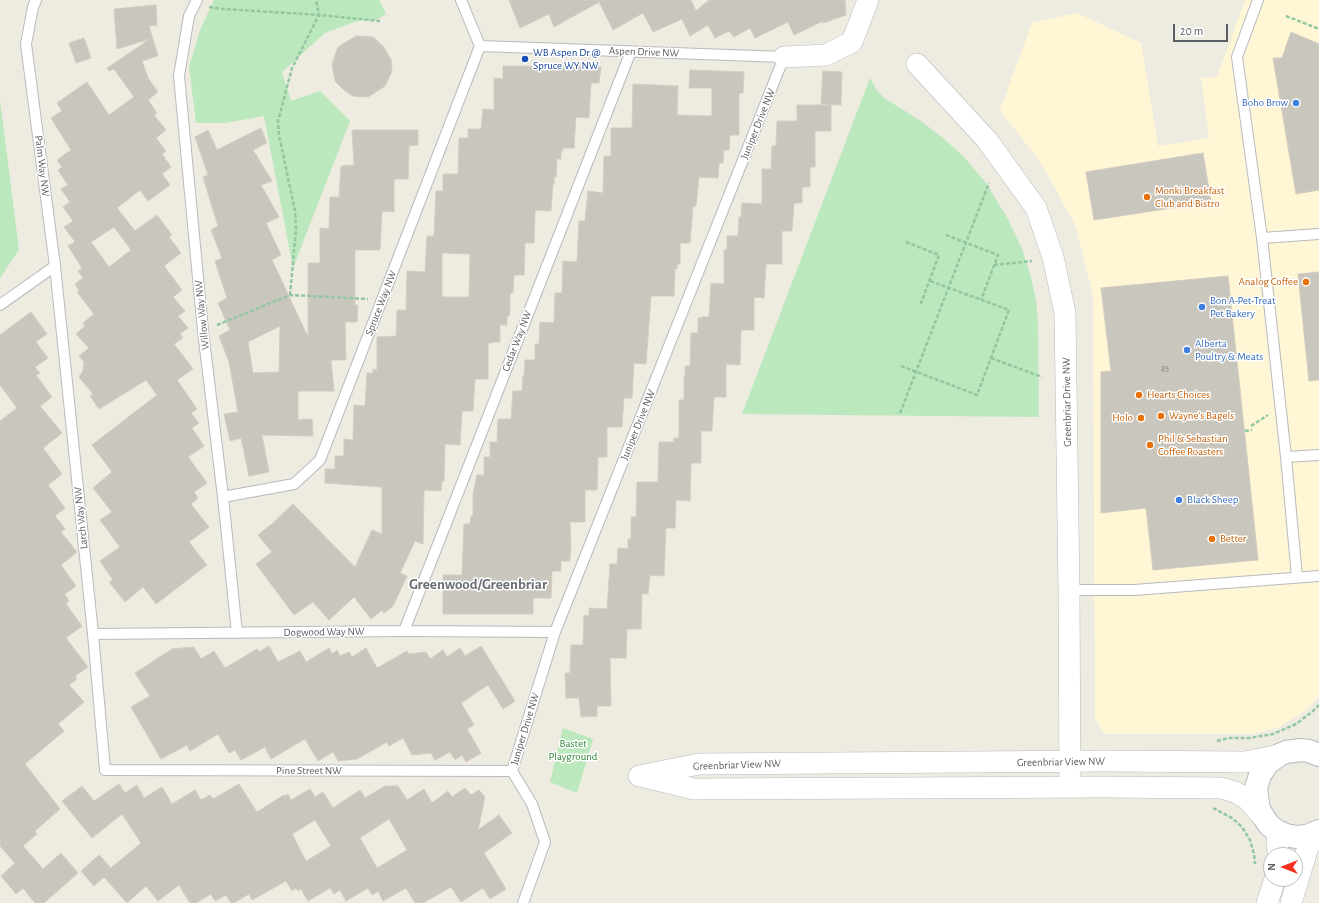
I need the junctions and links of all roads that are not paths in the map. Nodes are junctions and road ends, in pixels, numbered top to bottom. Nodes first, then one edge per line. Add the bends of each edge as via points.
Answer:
1 (36, 0) edge
2 (461, 0) edge
3 (868, 0) edge
4 (1258, 0) edge
5 (196, 2) edge
6 (480, 46) junction
7 (631, 51) junction
8 (784, 58) junction
9 (917, 64) dead end
10 (1319, 234) edge
11 (1262, 238) junction
12 (55, 266) junction
13 (0, 305) edge
14 (1319, 454) edge
15 (1286, 457) junction
16 (224, 497) junction
17 (1319, 576) edge
18 (1297, 577) junction
19 (1069, 590) junction
20 (404, 631) junction
21 (555, 632) junction
22 (237, 633) junction
23 (93, 634) junction
24 (1313, 749) edge
25 (1279, 755) junction
26 (1069, 762) junction
27 (105, 770) joint
28 (512, 771) junction
29 (1070, 788) junction
30 (1269, 824) junction
31 (1319, 831) edge
32 (1319, 834) edge
33 (1276, 847) edge
34 (1272, 887) edge
35 (523, 903) edge
36 (1267, 903) edge
37 (1291, 903) edge

1 - 12 lane, Palm Way NW via 26,44
2 - 6 lane
3 - 8 street via 852,42 826,55
4 - 11 lane via 1237,57
5 - 16 lane, Willow Way NW via 189,16 179,76 204,331
6 - 7 lane, Aspen Drive NW
6 - 16 lane, Spruce Way NW via 320,460 294,484
7 - 8 lane, Aspen Drive NW
7 - 20 lane, Cedar Way NW
8 - 21 lane, Juniper Drive NW
9 - 19 street, Greenbriar Drive NW via 987,140 1036,208 1053,257 1065,313
10 - 11 lane
11 - 15 lane
12 - 13 lane
12 - 23 lane, Larch Way NW
14 - 15 lane
15 - 18 lane
16 - 22 lane, Willow Way NW
17 - 18 lane
18 - 19 lane via 1134,590
19 - 26 street, Greenbriar Drive NW
20 - 21 lane, Dogwood Way NW
20 - 22 lane, Dogwood Way NW
21 - 28 lane, Juniper Drive NW
22 - 23 lane, Dogwood Way NW
23 - 27 lane, Larch Way NW
24 - 25 street
25 - 26 street, Greenbriar View NW via 1245,762
25 - 30 street via 1268,763 1260,775 1256,788 1257,803
26 - 29 street, Greenbriar Drive NW
26 - 29 street, Greenbriar View NW via 698,764 639,776 694,789
27 - 28 lane, Pine Street NW
28 - 35 lane, Juniper Drive NW via 532,804 545,842
29 - 30 street, Greenbriar View NW via 1221,788 1236,792 1247,799
30 - 31 street via 1286,835 1296,837
30 - 33 street
32 - 37 street via 1308,847
34 - 36 street

